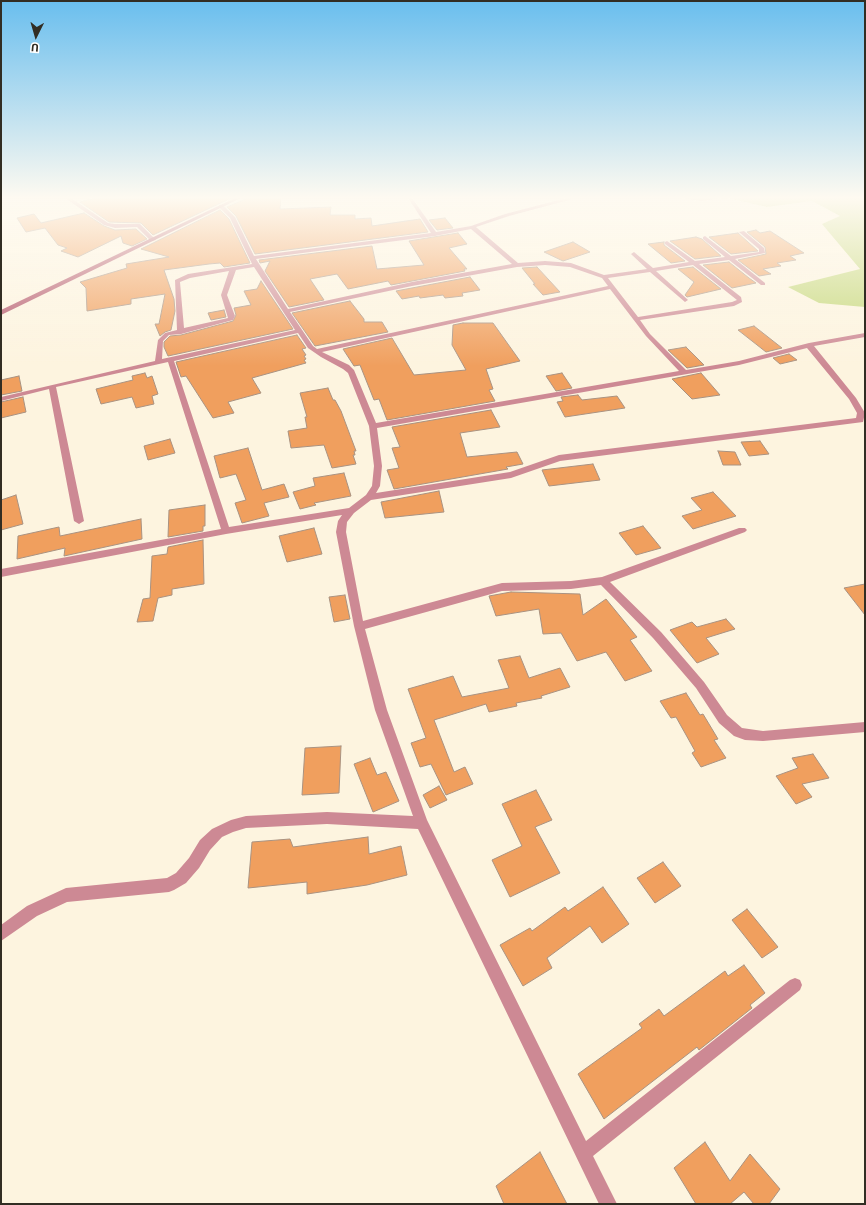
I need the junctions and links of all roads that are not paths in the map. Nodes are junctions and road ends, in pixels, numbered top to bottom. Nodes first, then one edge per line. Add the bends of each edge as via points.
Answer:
1 (123, 254) edge
2 (251, 254) edge
3 (299, 254) edge
4 (504, 254) edge
5 (634, 254) dead end
6 (681, 254) edge
7 (726, 254) edge
8 (751, 254) edge
9 (731, 258) junction
10 (254, 261) junction
11 (693, 263) junction
12 (517, 265) junction
13 (232, 269) junction
14 (652, 270) junction
15 (604, 277) junction
16 (763, 284) dead end
17 (613, 287) junction
18 (685, 300) dead end
19 (287, 311) junction
20 (1, 313) edge
21 (636, 319) junction
22 (299, 331) junction
23 (181, 332) junction
24 (865, 336) edge
25 (808, 344) junction
26 (316, 351) junction
27 (170, 359) junction
28 (158, 362) junction
29 (684, 372) junction
30 (52, 386) junction
31 (1, 399) edge
32 (373, 426) junction
33 (369, 497) junction
34 (351, 511) junction
35 (79, 521) dead end
36 (742, 530) dead end
37 (226, 531) junction
38 (1, 573) edge
39 (603, 581) junction
40 (358, 626) junction
41 (865, 727) edge
42 (422, 823) junction
43 (1, 934) edge
44 (795, 985) dead end
45 (583, 1154) junction
46 (608, 1204) edge

1 - 20 main road
2 - 10 street
3 - 10 street
4 - 12 street
5 - 14 street
6 - 11 street
7 - 9 street
8 - 9 street
9 - 11 street
9 - 16 street
10 - 13 street
10 - 19 street
11 - 14 street
11 - 21 street via 740,301
12 - 15 street via 571,265
12 - 19 street
13 - 23 street via 224,295 231,319
13 - 23 street via 188,276 177,281
14 - 15 street
14 - 18 street
15 - 17 street
17 - 21 street
17 - 26 street
19 - 22 street
21 - 29 street via 652,340
22 - 26 street
22 - 27 street
23 - 28 street via 167,334 161,338
24 - 25 street
25 - 29 street via 739,363
25 - 33 street via 852,398 861,413 860,420 559,458 511,475
26 - 32 street via 351,372
27 - 28 street
27 - 37 street
28 - 30 street
29 - 32 street
30 - 31 street
30 - 35 street
32 - 33 street via 378,466 376,486
33 - 34 street
34 - 37 street
34 - 40 street via 344,521 341,532
36 - 39 street
37 - 38 street
39 - 40 street via 495,589
39 - 41 street via 657,635 700,685 723,719 738,732 763,736
40 - 42 street via 381,710
42 - 43 street via 327,818 246,822 217,833 181,878 169,885 66,895 32,911
42 - 45 street
44 - 45 street
45 - 46 street

